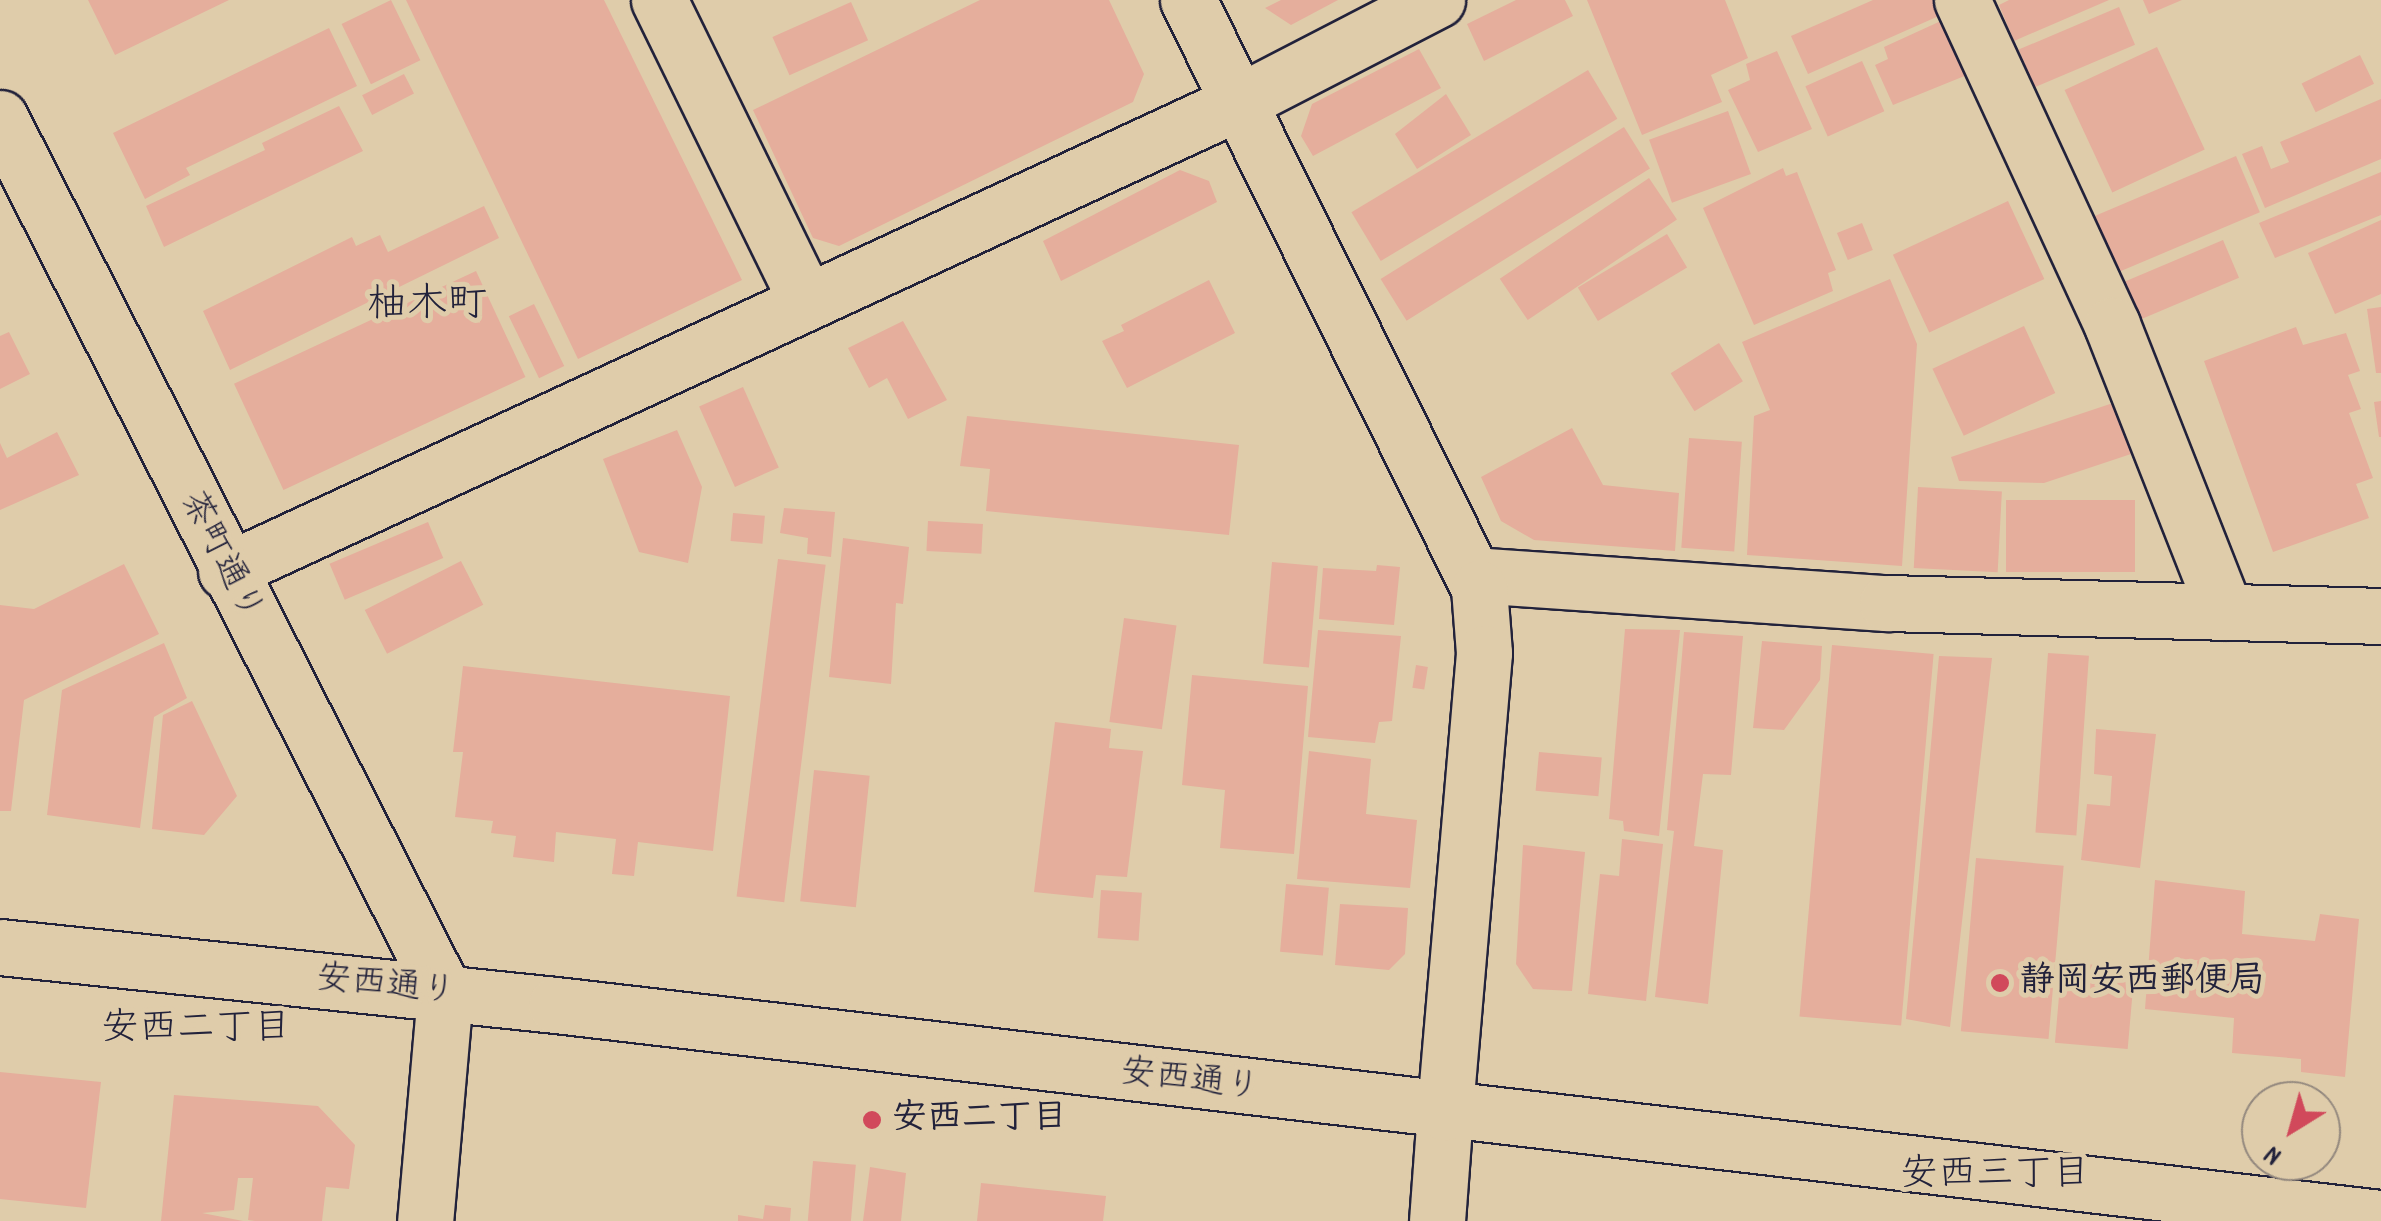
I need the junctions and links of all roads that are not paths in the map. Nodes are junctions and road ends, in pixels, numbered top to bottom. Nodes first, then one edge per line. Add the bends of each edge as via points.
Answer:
1 (660, 0) edge
2 (1188, 0) edge
3 (1437, 0) edge
4 (1962, 0) edge
5 (1239, 102) junction
6 (0, 118) edge
7 (807, 302) junction
8 (226, 571) junction
9 (1473, 575) junction
10 (2226, 612) junction
11 (2381, 616) edge
12 (0, 947) edge
13 (444, 994) junction
14 (1446, 1112) junction
15 (2381, 1218) edge
16 (425, 1221) edge
17 (1438, 1221) edge

1 - 7 street
2 - 5 street
3 - 5 street
4 - 10 street via 2112,325
5 - 7 street
5 - 9 street
6 - 8 street, 茶町通り
7 - 8 street
8 - 13 street, 茶町通り
9 - 10 street via 1887,603
9 - 14 street via 1484,653
10 - 11 street
12 - 13 street, 安西通り
13 - 14 street, 安西通り
13 - 16 street
14 - 15 street, 安西通り
14 - 17 street

